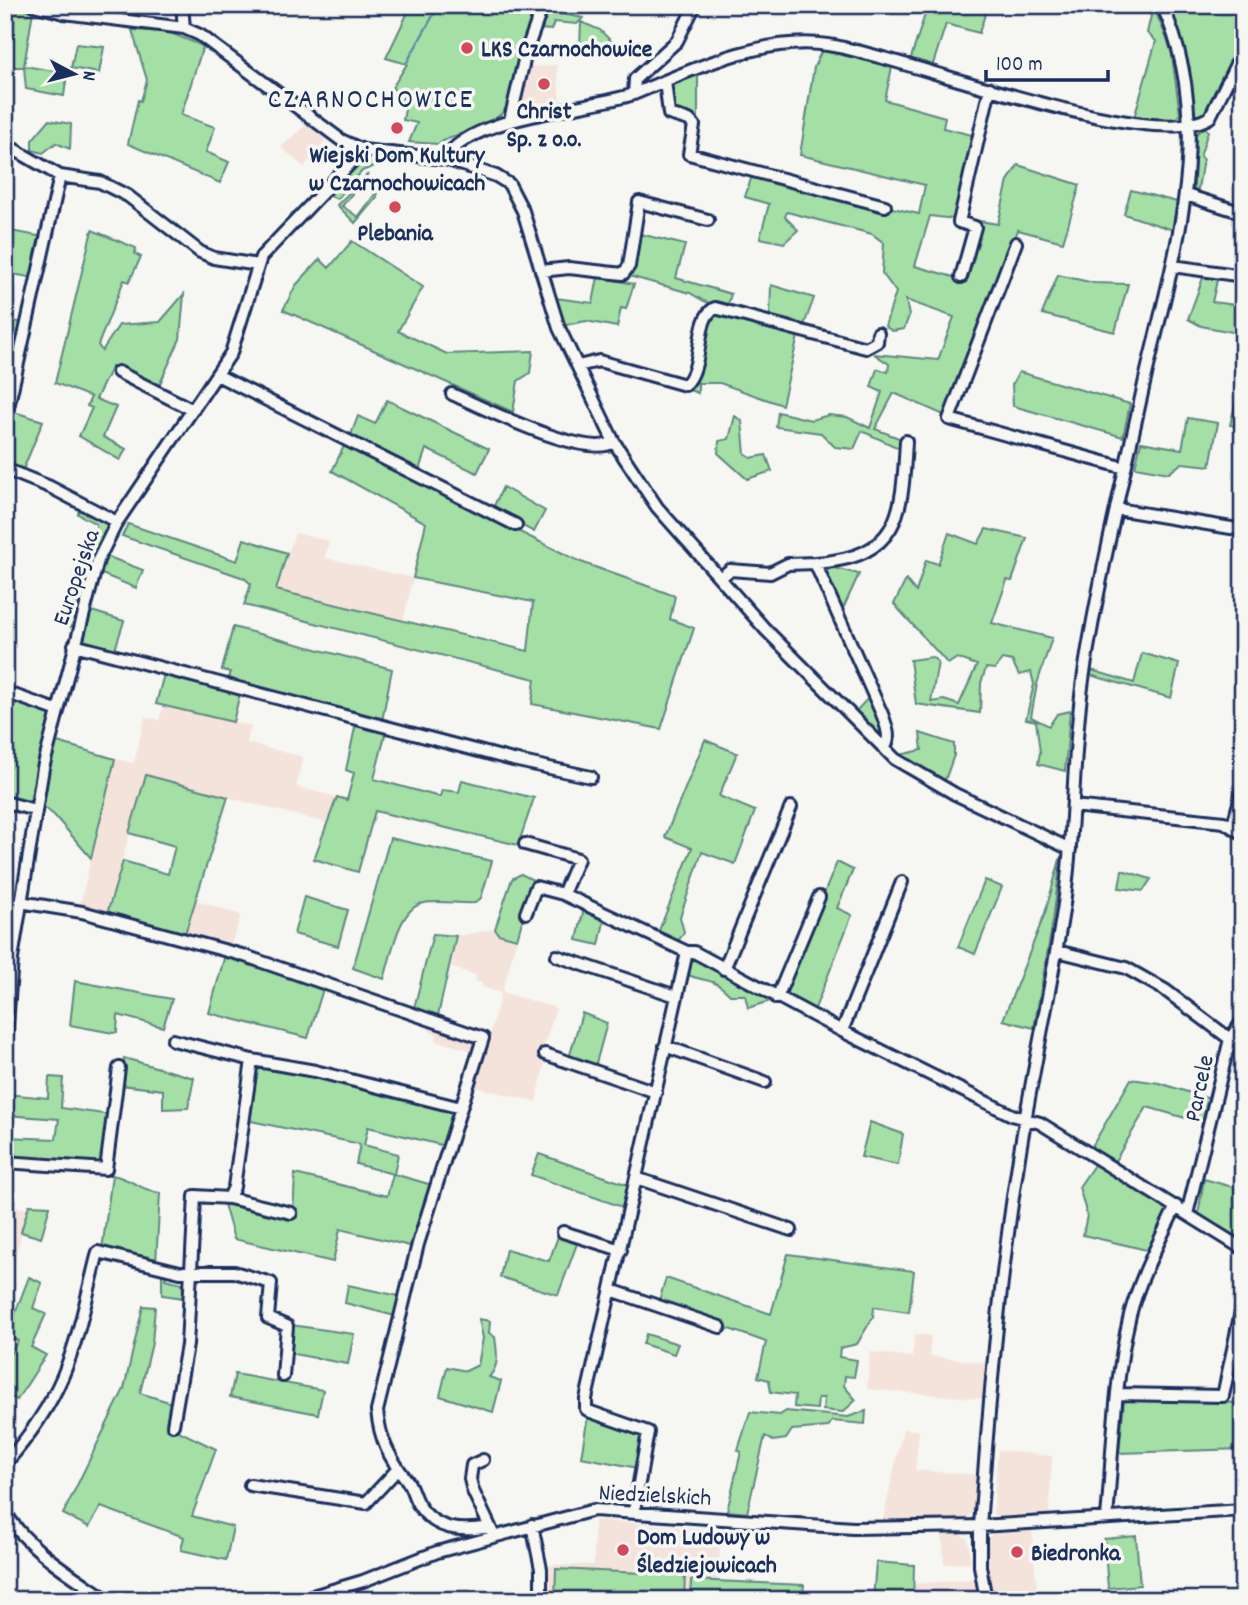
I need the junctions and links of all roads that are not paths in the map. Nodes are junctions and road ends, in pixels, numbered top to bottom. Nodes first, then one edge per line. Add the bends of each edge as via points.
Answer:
1 (34, 5) edge
2 (182, 5) edge
3 (543, 5) edge
4 (695, 5) edge
5 (1162, 5) edge
6 (184, 29) junction
7 (1243, 50) edge
8 (665, 81) junction
9 (990, 88) junction
10 (634, 94) junction
11 (510, 120) junction
12 (1187, 122) junction
13 (5, 144) edge
14 (363, 150) junction
15 (444, 159) junction
16 (60, 176) junction
17 (1186, 195) junction
18 (885, 206) dead end
19 (1243, 212) edge
20 (708, 220) dead end
21 (1016, 243) dead end
22 (258, 265) junction
23 (1173, 266) junction
24 (541, 271) junction
25 (1243, 276) edge
26 (961, 277) dead end
27 (878, 333) dead end
28 (578, 366) junction
29 (118, 372) dead end
30 (217, 375) junction
31 (452, 394) dead end
32 (193, 410) junction
33 (5, 421) edge
34 (906, 441) dead end
35 (614, 442) junction
36 (1125, 468) junction
37 (5, 469) edge
38 (1116, 509) junction
39 (117, 522) junction
40 (516, 525) dead end
41 (1243, 530) edge
42 (815, 563) junction
43 (720, 578) junction
44 (74, 645) junction
45 (5, 692) edge
46 (56, 710) junction
47 (884, 748) junction
48 (591, 777) dead end
49 (1243, 788) edge
50 (5, 802) edge
51 (1073, 806) junction
52 (791, 807) dead end
53 (35, 810) junction
54 (1233, 825) junction
55 (1243, 834) edge
56 (525, 844) dead end
57 (1069, 849) junction
58 (902, 882) dead end
59 (563, 894) junction
60 (819, 897) dead end
61 (20, 902) junction
62 (526, 913) dead end
63 (1057, 951) junction
64 (687, 952) junction
65 (557, 956) dead end
66 (724, 969) junction
67 (676, 996) junction
68 (777, 998) junction
69 (7, 1000) edge
70 (1243, 1020) edge
71 (842, 1031) junction
72 (1230, 1039) junction
73 (173, 1040) dead end
74 (665, 1046) junction
75 (1243, 1048) edge
76 (5, 1050) edge
77 (545, 1054) dead end
78 (252, 1060) junction
79 (119, 1068) dead end
80 (765, 1082) dead end
81 (656, 1092) junction
82 (461, 1108) junction
83 (1025, 1119) junction
84 (5, 1162) edge
85 (636, 1178) junction
86 (229, 1198) junction
87 (1176, 1206) junction
88 (291, 1213) dead end
89 (1187, 1214) junction
90 (792, 1230) dead end
91 (563, 1232) dead end
92 (1243, 1249) edge
93 (621, 1250) junction
94 (192, 1272) junction
95 (611, 1290) junction
96 (1243, 1302) edge
97 (720, 1327) dead end
98 (283, 1376) dead end
99 (1118, 1394) junction
100 (173, 1425) dead end
101 (483, 1460) dead end
102 (5, 1464) edge
103 (397, 1471) junction
104 (250, 1485) dead end
105 (1243, 1510) edge
106 (634, 1511) junction
107 (6, 1514) edge
108 (1107, 1518) junction
109 (532, 1524) junction
110 (980, 1526) junction
111 (492, 1531) junction
112 (108, 1600) edge
113 (299, 1600) edge
114 (541, 1600) edge
115 (986, 1600) edge

1 - 6 street
2 - 6 street
3 - 11 street
4 - 10 street via 677,41 635,79
5 - 12 street via 1182,66
6 - 14 street via 219,48 341,140
7 - 12 street via 1210,117
8 - 9 street via 751,52 813,44
8 - 10 street
8 - 18 street via 669,114 694,125 689,154
9 - 12 street via 1090,117
9 - 26 street via 959,222 975,227
10 - 11 street
11 - 15 street via 452,146
12 - 17 street
13 - 16 street
14 - 15 street
14 - 22 street, Europejska via 269,247
15 - 24 street via 496,176 514,191
16 - 22 street via 100,182 128,196 200,252
16 - 33 street
17 - 19 street
17 - 23 street
20 - 24 street via 639,202 629,266 622,274 569,268
21 - 36 street via 948,419
22 - 30 street, Europejska via 236,341
23 - 25 street
23 - 36 street
24 - 28 street
27 - 28 street via 877,342 866,348 715,308 706,316 695,369 685,385 599,361
28 - 35 street
29 - 32 street
30 - 32 street, Europejska
30 - 40 street
31 - 35 street via 565,441 597,449
32 - 39 street, Europejska
34 - 42 street via 901,508 888,534 841,561
35 - 43 street via 657,508
36 - 38 street
37 - 39 street
38 - 41 street
38 - 51 street via 1084,678
39 - 44 street, Europejska via 98,560
42 - 43 street via 788,564 770,573 730,570
42 - 47 street via 883,714 888,733
43 - 47 street
44 - 46 street, Europejska
44 - 48 street
45 - 46 street
46 - 53 street, Europejska
47 - 57 street via 925,779
49 - 54 street
50 - 53 street
51 - 54 street
51 - 57 street
52 - 66 street
53 - 61 street, Europejska
54 - 55 street
56 - 59 street via 578,859
57 - 63 street
58 - 71 street
59 - 62 street via 536,887
59 - 64 street
60 - 68 street
61 - 69 street, Europejska
61 - 82 street via 82,912 242,955 484,1038
63 - 72 street, Parcele via 1126,968 1165,990
63 - 83 street
64 - 66 street
64 - 67 street
65 - 67 street
66 - 68 street
67 - 74 street
68 - 71 street
69 - 76 street, Europejska
70 - 72 street
71 - 83 street
72 - 75 street
72 - 89 street, Parcele
73 - 78 street
74 - 80 street
74 - 81 street
77 - 81 street
78 - 82 street
78 - 86 street
79 - 84 street via 106,1169
81 - 85 street
82 - 103 street via 418,1244 377,1411 379,1437
83 - 87 street via 1040,1123
83 - 110 street via 1007,1247
85 - 90 street
85 - 93 street
86 - 88 street
86 - 94 street via 195,1196
87 - 89 street
87 - 99 street via 1138,1289
89 - 92 street
91 - 93 street
93 - 95 street
94 - 98 street via 234,1272 271,1283 268,1318 287,1326
94 - 100 street via 187,1345
94 - 102 street via 98,1252 82,1324 59,1389 45,1415
95 - 97 street
95 - 106 street via 586,1409 648,1432
96 - 99 street via 1223,1396
99 - 108 street
101 - 111 street via 472,1465 470,1479
103 - 104 street via 366,1503
103 - 111 street via 435,1521 452,1530
105 - 108 street, Niedzielskich
106 - 109 street, Niedzielskich via 583,1511
106 - 110 street, Niedzielskich via 815,1527
107 - 112 street via 53,1562
108 - 110 street, Niedzielskich
109 - 111 street, Niedzielskich
109 - 114 street via 541,1569
110 - 115 street
111 - 113 street, Niedzielskich via 340,1590

